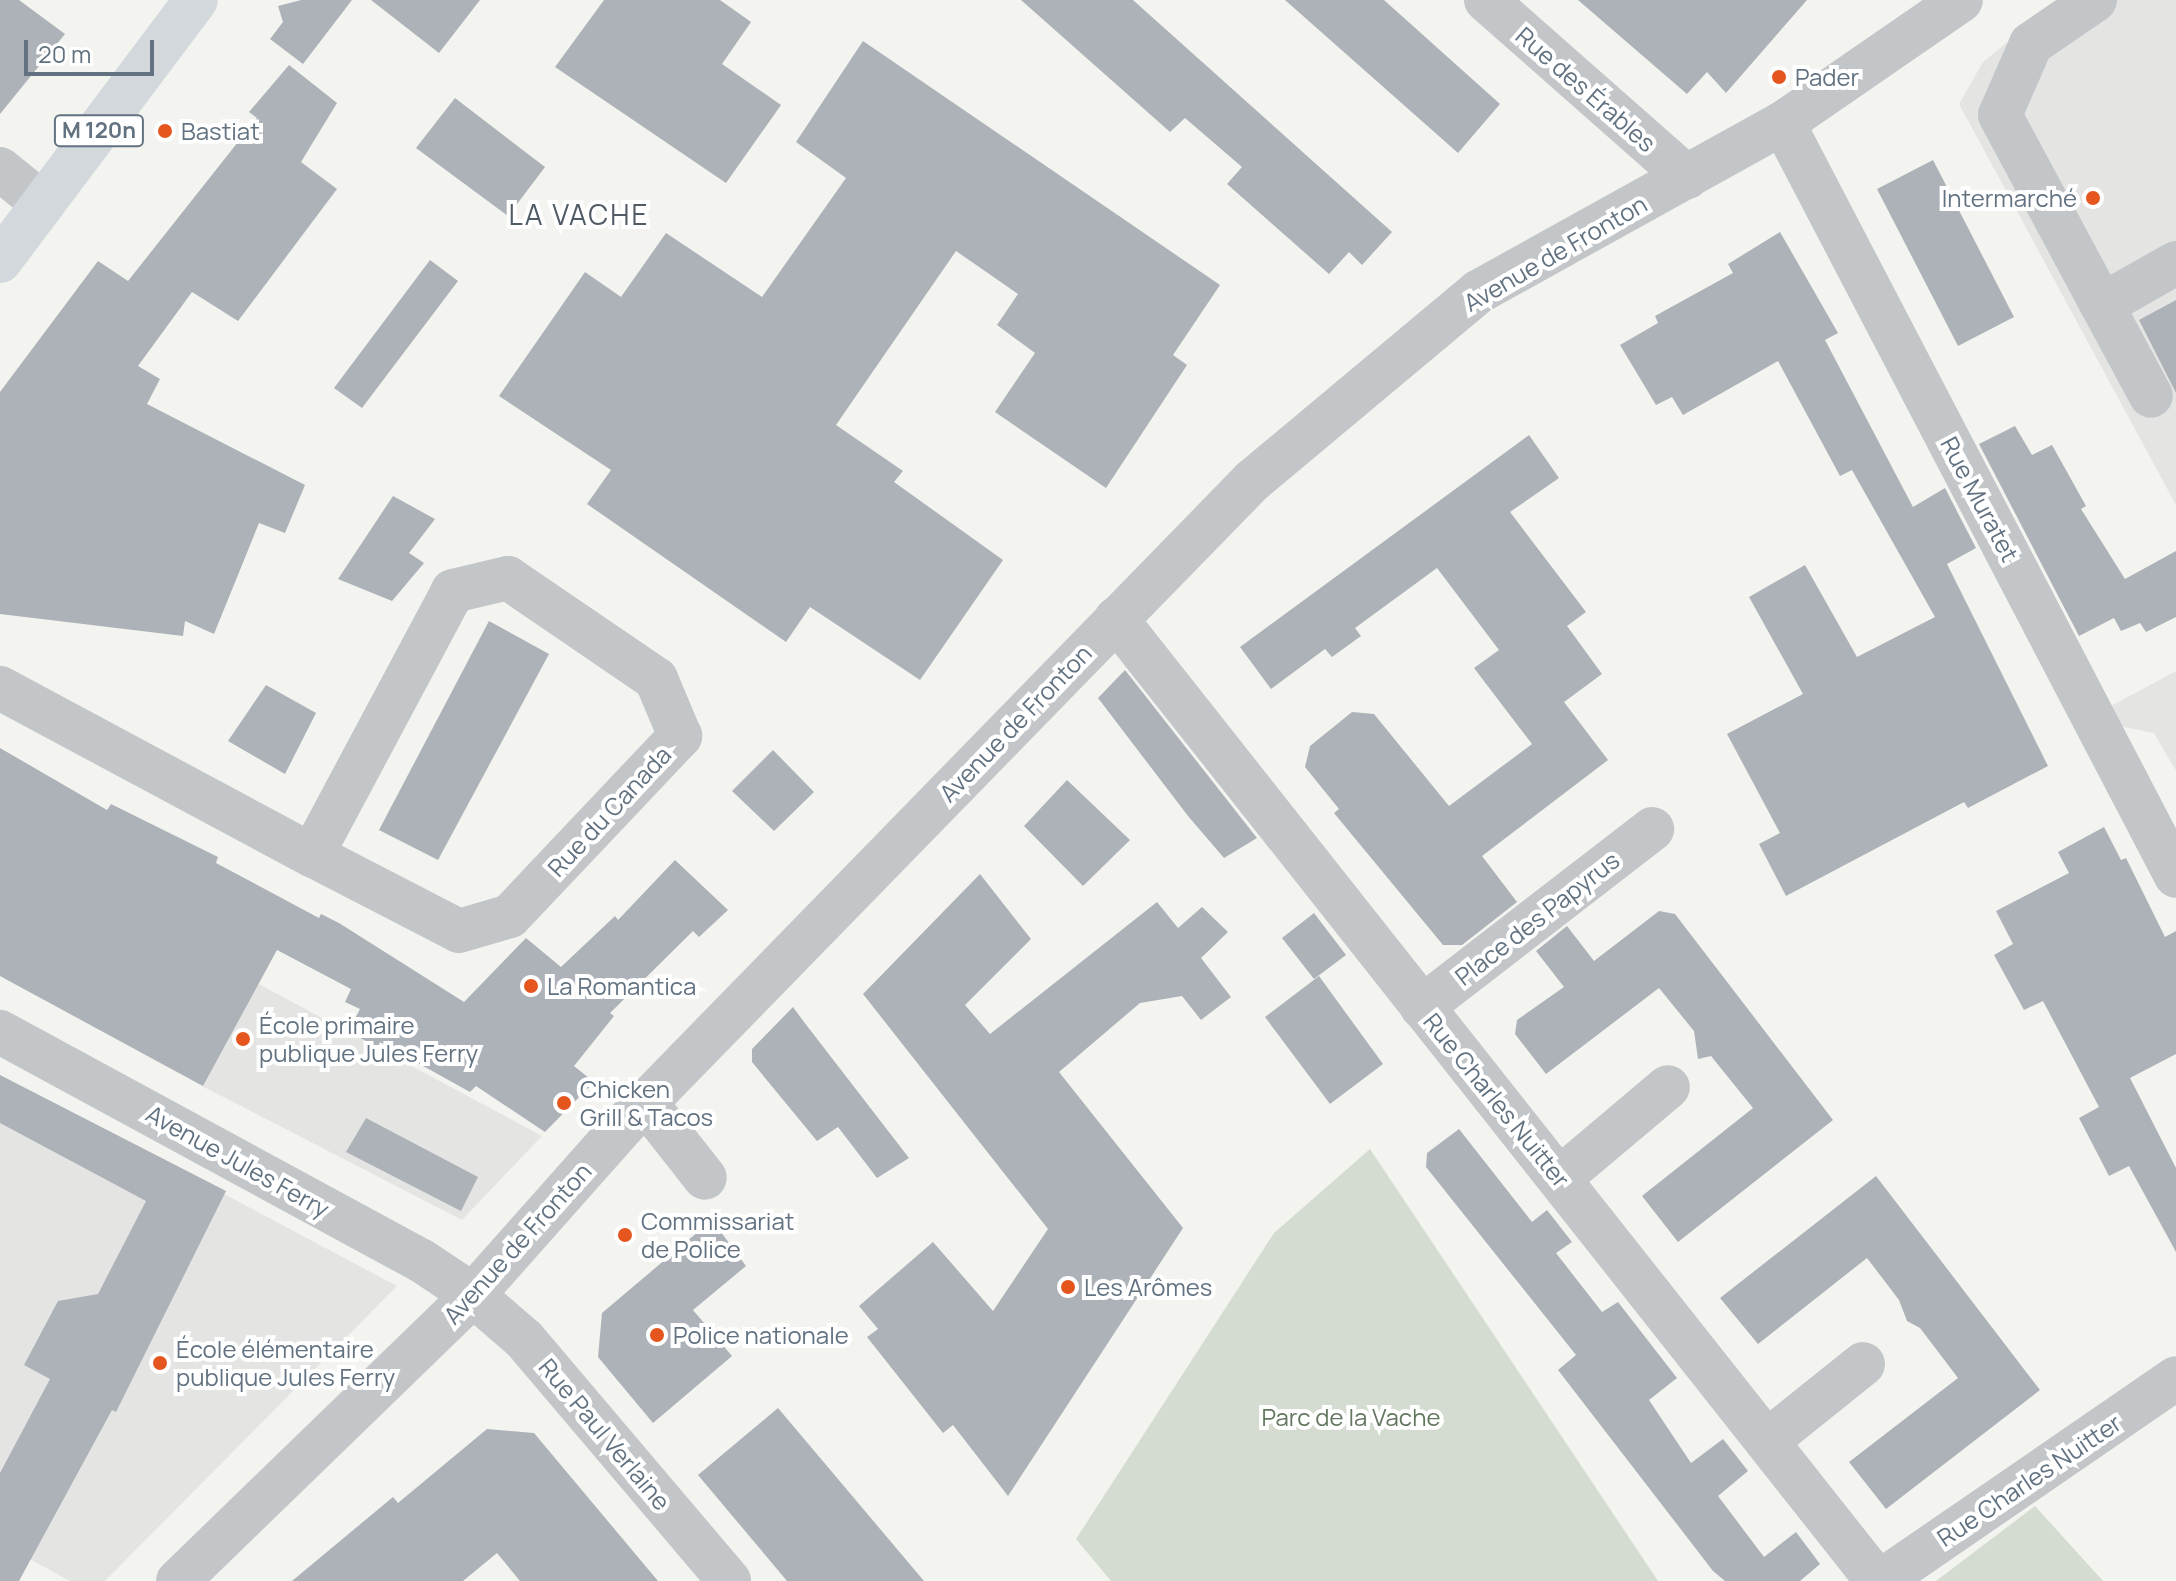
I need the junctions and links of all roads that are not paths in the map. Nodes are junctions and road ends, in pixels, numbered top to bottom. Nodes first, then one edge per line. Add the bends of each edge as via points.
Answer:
1 (196, 0) edge
2 (1486, 0) edge
3 (1961, 0) edge
4 (2095, 0) edge
5 (1783, 123) junction
6 (0, 169) edge
7 (1687, 177) junction
8 (43, 204) junction
9 (0, 261) edge
10 (2176, 263) edge
11 (2102, 305) junction
12 (2151, 396) dead end
13 (1116, 619) junction
14 (0, 688) edge
15 (1652, 829) dead end
16 (312, 855) junction
17 (2176, 876) edge
18 (1422, 1007) junction
19 (0, 1032) edge
20 (1668, 1087) dead end
21 (646, 1103) junction
22 (705, 1178) dead end
23 (1560, 1178) junction
24 (473, 1295) junction
25 (1863, 1364) dead end
26 (2176, 1378) edge
27 (1767, 1441) junction
28 (178, 1581) edge
29 (729, 1581) edge
30 (1879, 1581) edge

1 - 8 main road, M 120n
2 - 7 street, Rue des Érables
3 - 5 street, Avenue de Fronton
4 - 11 street via 2031,44 2000,115
5 - 7 street, Avenue de Fronton
5 - 17 street, Rue Muratet
6 - 8 street
7 - 13 street, Avenue de Fronton via 1478,292 1252,481
8 - 9 main road, M 120n
10 - 11 street
11 - 12 street
13 - 18 street, Rue Charles Nuitter
13 - 21 street, Avenue de Fronton
14 - 16 street, Rue du Canada
15 - 18 street, Place des Papyrus
16 - 16 street, Rue du Canada via 453,591 508,578 656,679 680,736 510,916 459,931
18 - 23 street, Rue Charles Nuitter
19 - 24 street, Avenue Jules Ferry via 422,1261
20 - 23 street
21 - 22 street
21 - 24 street, Avenue de Fronton
23 - 27 street, Rue Charles Nuitter
24 - 28 street, Avenue de Fronton
24 - 29 street, Rue Paul Verlaine via 524,1339
25 - 27 street
26 - 30 street, Rue Charles Nuitter
27 - 30 street, Rue Charles Nuitter

